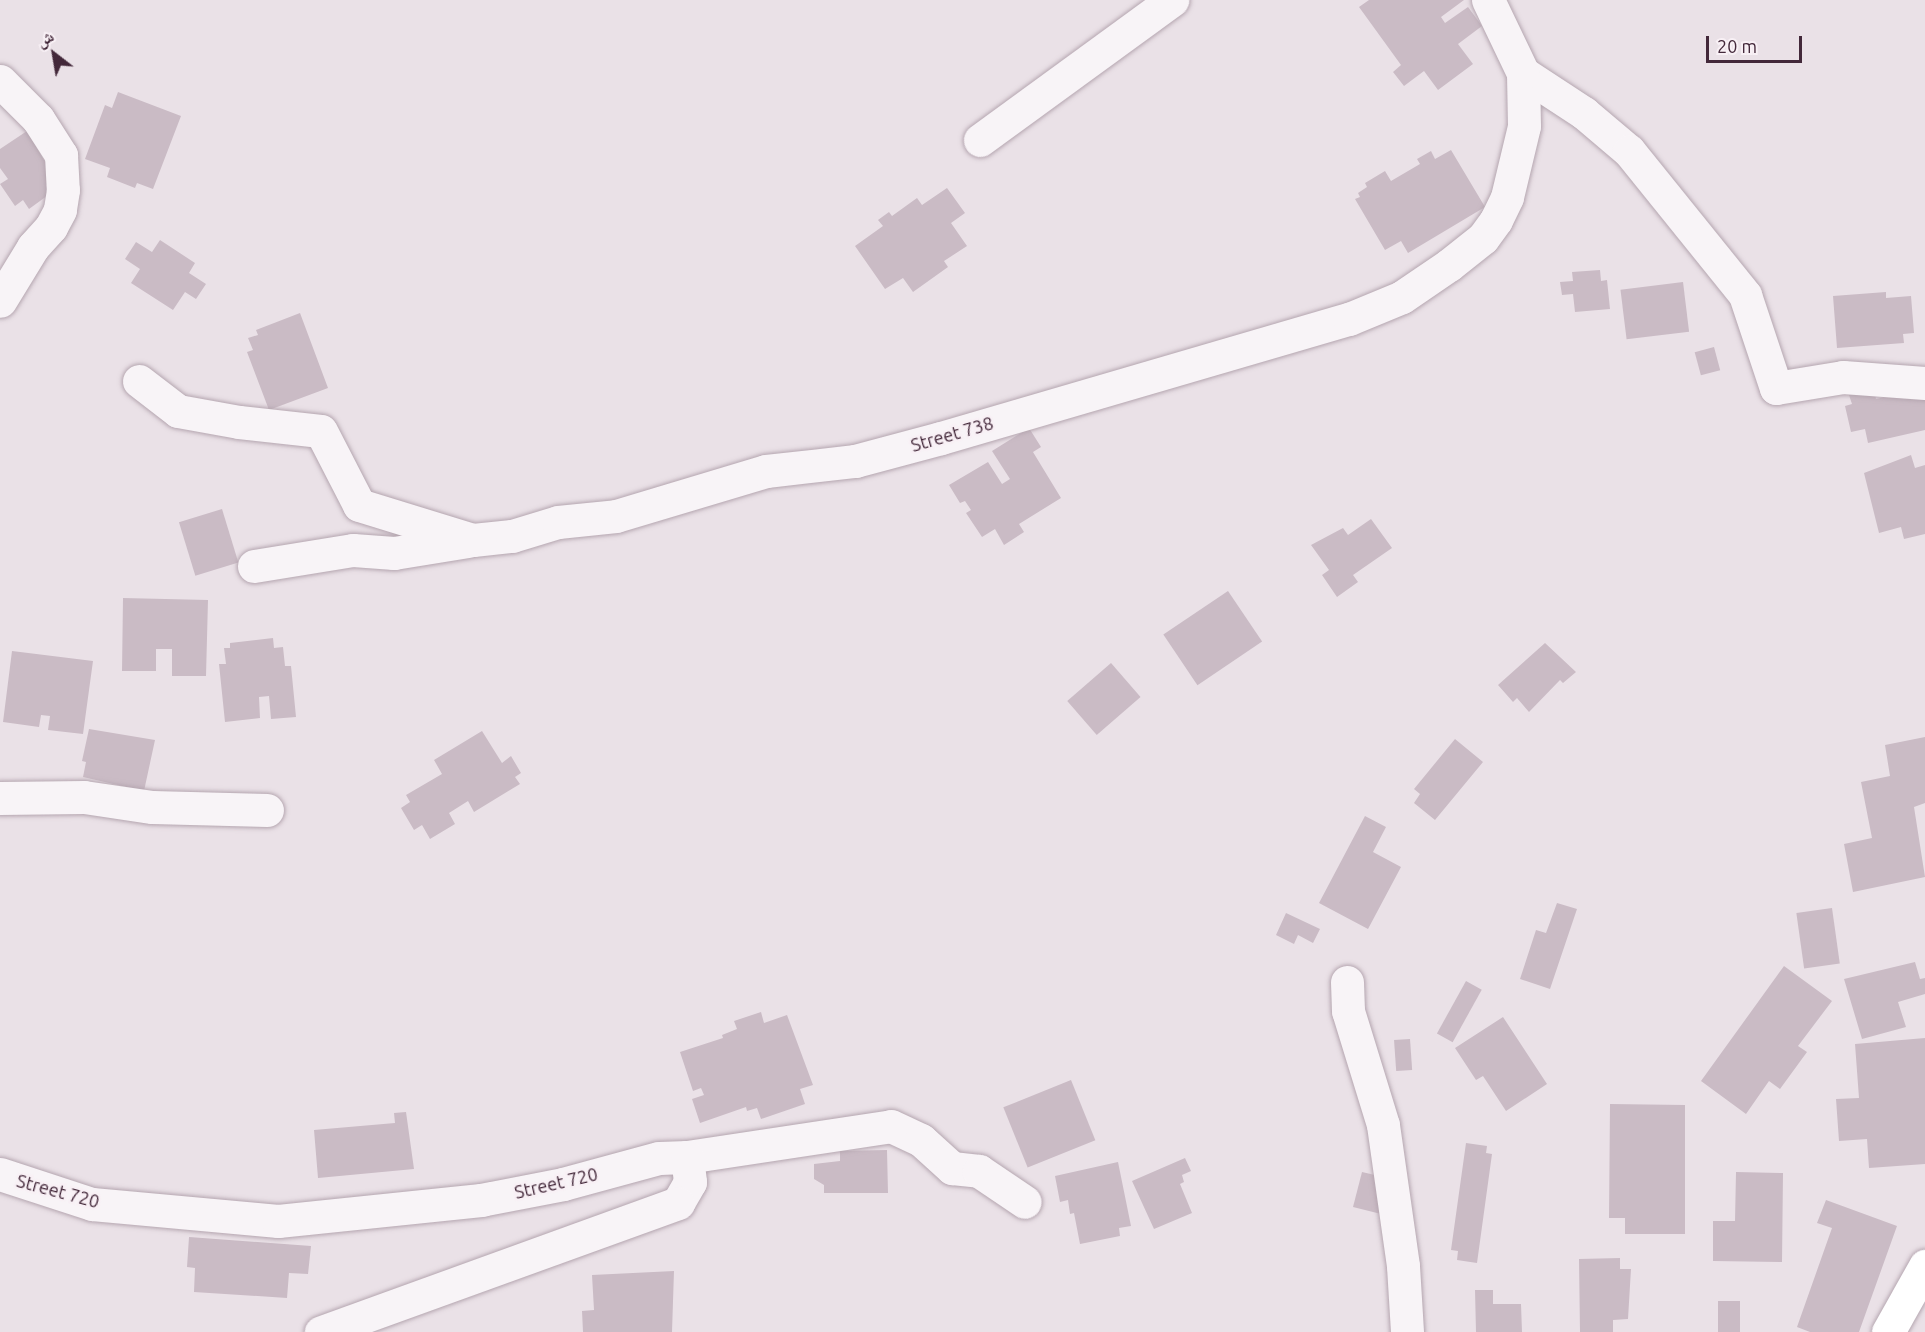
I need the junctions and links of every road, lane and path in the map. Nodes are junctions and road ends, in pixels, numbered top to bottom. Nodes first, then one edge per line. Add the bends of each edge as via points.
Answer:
1 (1172, 0) edge
2 (1488, 0) edge
3 (1523, 73) junction
4 (0, 81) edge
5 (980, 140) dead end
6 (0, 301) edge
7 (138, 381) dead end
8 (1925, 383) edge
9 (473, 540) junction
10 (254, 566) dead end
11 (0, 798) edge
12 (267, 810) dead end
13 (1347, 982) dead end
14 (687, 1157) junction
15 (0, 1174) edge
16 (1025, 1202) dead end
17 (1925, 1266) edge
18 (321, 1332) edge
19 (1407, 1332) edge
20 (1888, 1332) edge

1 - 5 street
2 - 3 street
3 - 8 street via 1584,113 1629,151 1745,295 1776,388 1843,377
3 - 9 street, Street 738 via 1524,126 1507,197 1483,238 1401,297 1349,319 941,438 855,460 766,471 616,516 558,522 512,537
4 - 6 street via 39,119 62,155 63,190 60,210 51,227 33,247
7 - 9 street, Street 738 via 178,411 321,431 359,506
9 - 10 street via 394,554 353,550
11 - 12 street via 84,797 152,807
13 - 19 street via 1348,1011 1383,1125 1403,1266
14 - 15 street, Street 720 via 659,1158 563,1184 481,1200 278,1221 92,1204
14 - 16 street, Street 720 via 891,1126 921,1140 952,1168 980,1171
14 - 18 street via 690,1182 678,1203
17 - 20 main road

